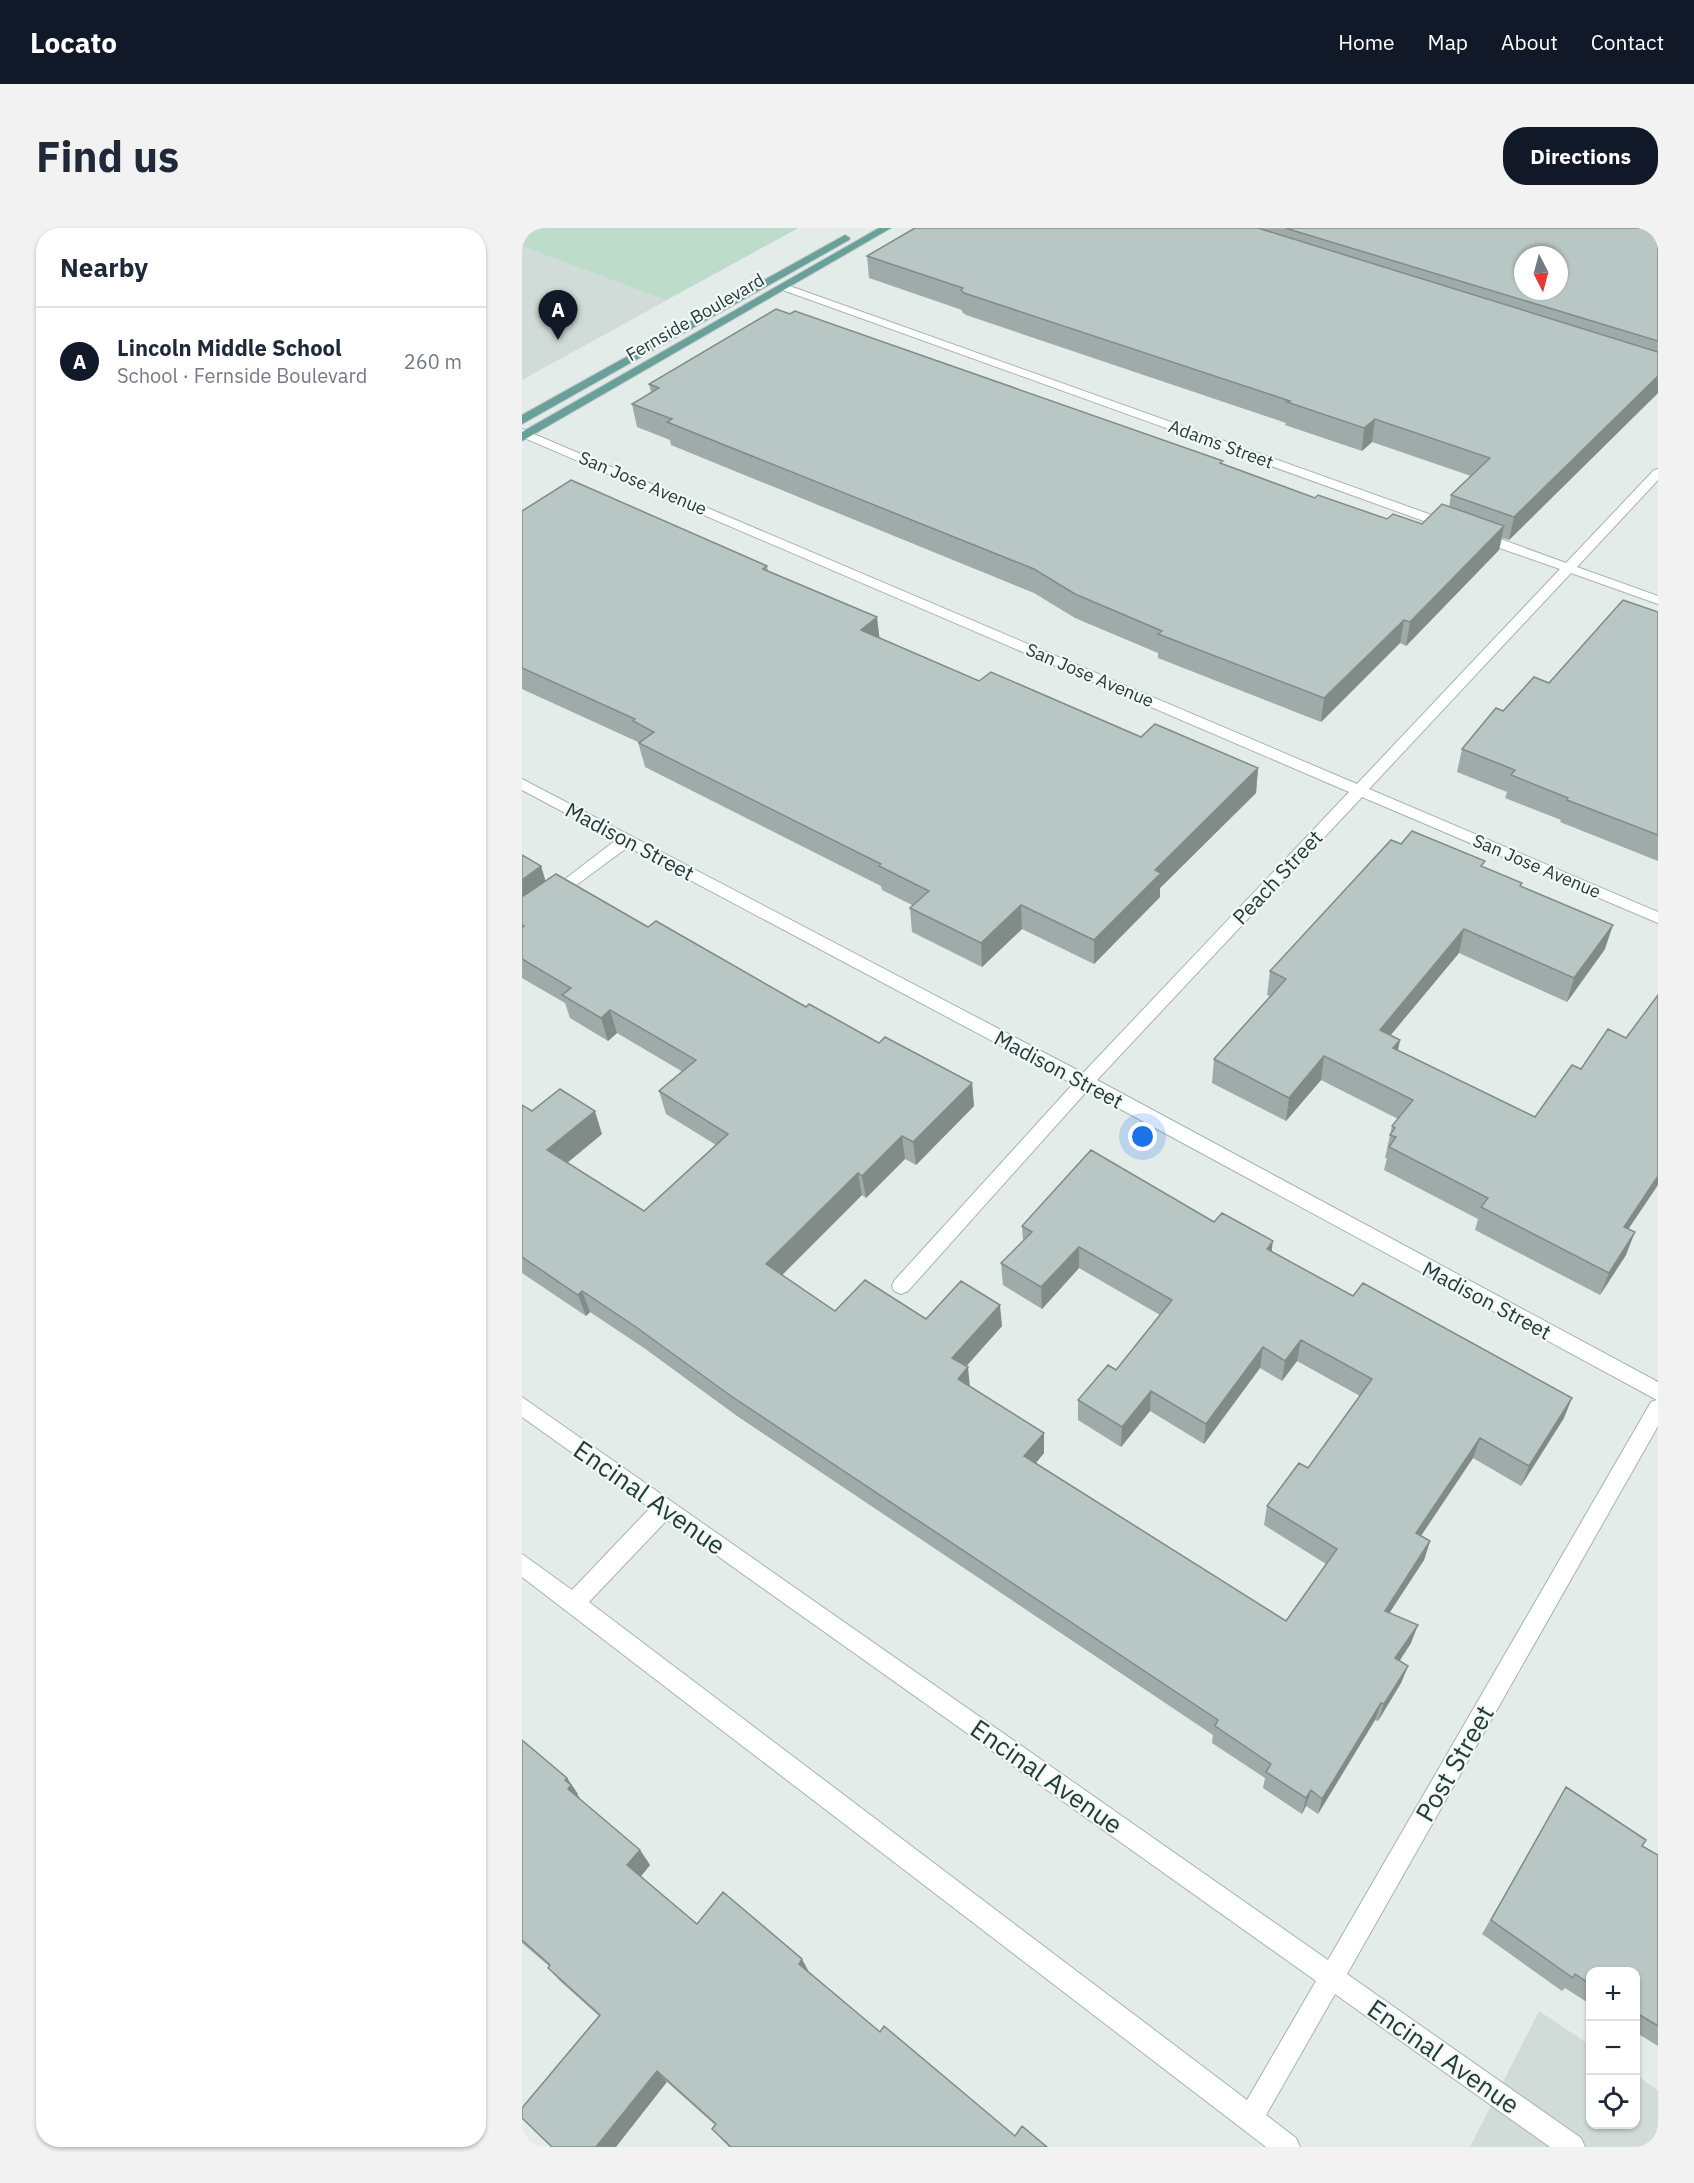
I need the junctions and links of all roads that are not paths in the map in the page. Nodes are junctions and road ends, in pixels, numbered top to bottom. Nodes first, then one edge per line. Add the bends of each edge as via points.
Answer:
1 (862, 228) edge
2 (886, 228) edge
3 (784, 287) junction
4 (522, 420) edge
5 (524, 435) edge
6 (1658, 473) edge
7 (1568, 568) junction
8 (1658, 600) edge
9 (522, 784) edge
10 (1358, 790) junction
11 (628, 839) junction
12 (1658, 918) edge
13 (522, 920) edge
14 (1085, 1082) junction
15 (901, 1286) dead end
16 (1658, 1392) edge
17 (522, 1406) edge
18 (1658, 1408) edge
19 (665, 1508) junction
20 (522, 1564) edge
21 (574, 1603) junction
22 (1332, 1976) junction
23 (1250, 2119) junction
24 (1287, 2147) edge
25 (1572, 2147) edge

1 - 4 main road, Fernside Boulevard
2 - 3 main road, Fernside Boulevard
3 - 5 main road, Fernside Boulevard
3 - 7 street, Adams Street
5 - 10 street, San Jose Avenue
6 - 7 street, Peach Street
7 - 8 street, Adams Street
7 - 10 street, Peach Street
9 - 11 street, Madison Street
10 - 12 street, San Jose Avenue
10 - 14 street, Peach Street
11 - 13 street
11 - 14 street, Madison Street
14 - 15 street, Peach Street
14 - 16 street, Madison Street
17 - 19 street, Encinal Avenue
18 - 22 street, Post Street
19 - 21 street
19 - 22 street, Encinal Avenue
20 - 21 street
21 - 23 street
22 - 23 street, Post Street
22 - 25 street, Encinal Avenue
23 - 24 street

